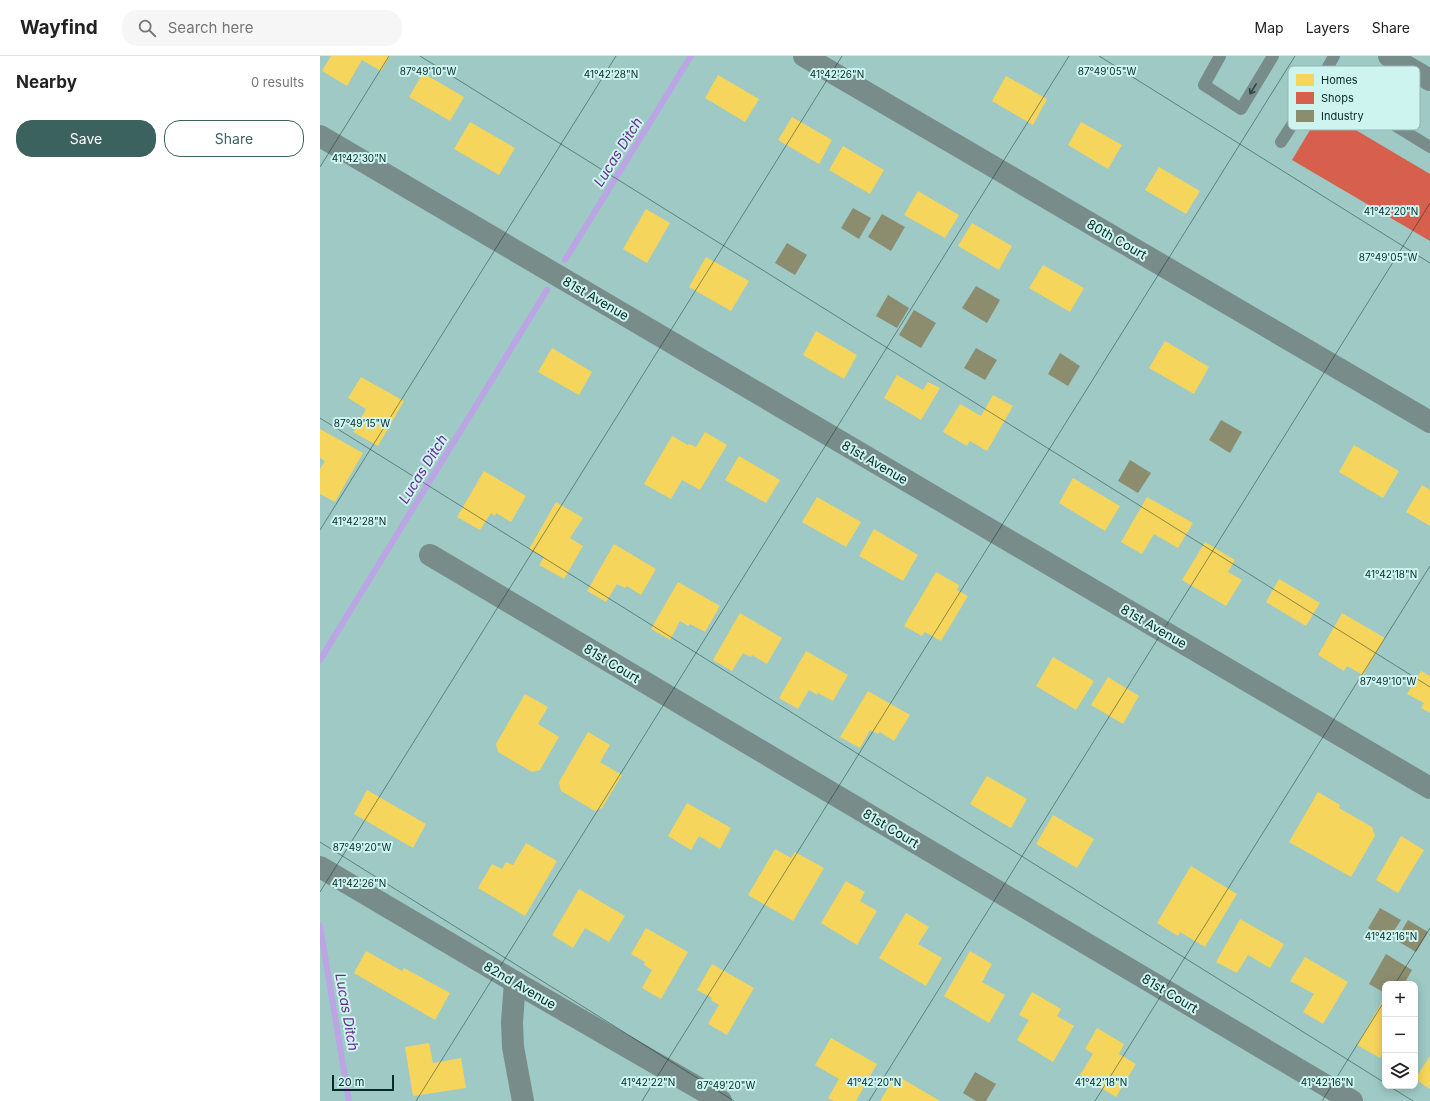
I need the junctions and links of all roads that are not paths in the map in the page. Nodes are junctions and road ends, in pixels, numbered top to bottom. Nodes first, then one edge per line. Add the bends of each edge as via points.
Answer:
1 (804, 56) edge
2 (1220, 56) edge
3 (1274, 56) edge
4 (1334, 56) edge
5 (1389, 56) edge
6 (1329, 66) edge
7 (1406, 66) edge
8 (1420, 74) edge
9 (1430, 80) edge
10 (1289, 130) edge
11 (1402, 130) edge
12 (320, 136) edge
13 (1281, 142) dead end
14 (1430, 147) edge
15 (1430, 422) edge
16 (430, 555) dead end
17 (1430, 788) edge
18 (320, 867) edge
19 (515, 982) junction
20 (523, 1101) edge
21 (721, 1101) edge
22 (1352, 1101) edge

1 - 15 street, 80th Court
3 -> 2 lane via 1241,109 1204,85
4 - 6 lane
5 - 7 street
8 - 9 street
10 - 13 lane
11 - 14 lane
12 - 17 street, 81st Avenue
16 - 22 street, 81st Court
18 - 19 street, 82nd Avenue
19 - 20 street via 513,1047
19 - 21 street, 82nd Avenue

